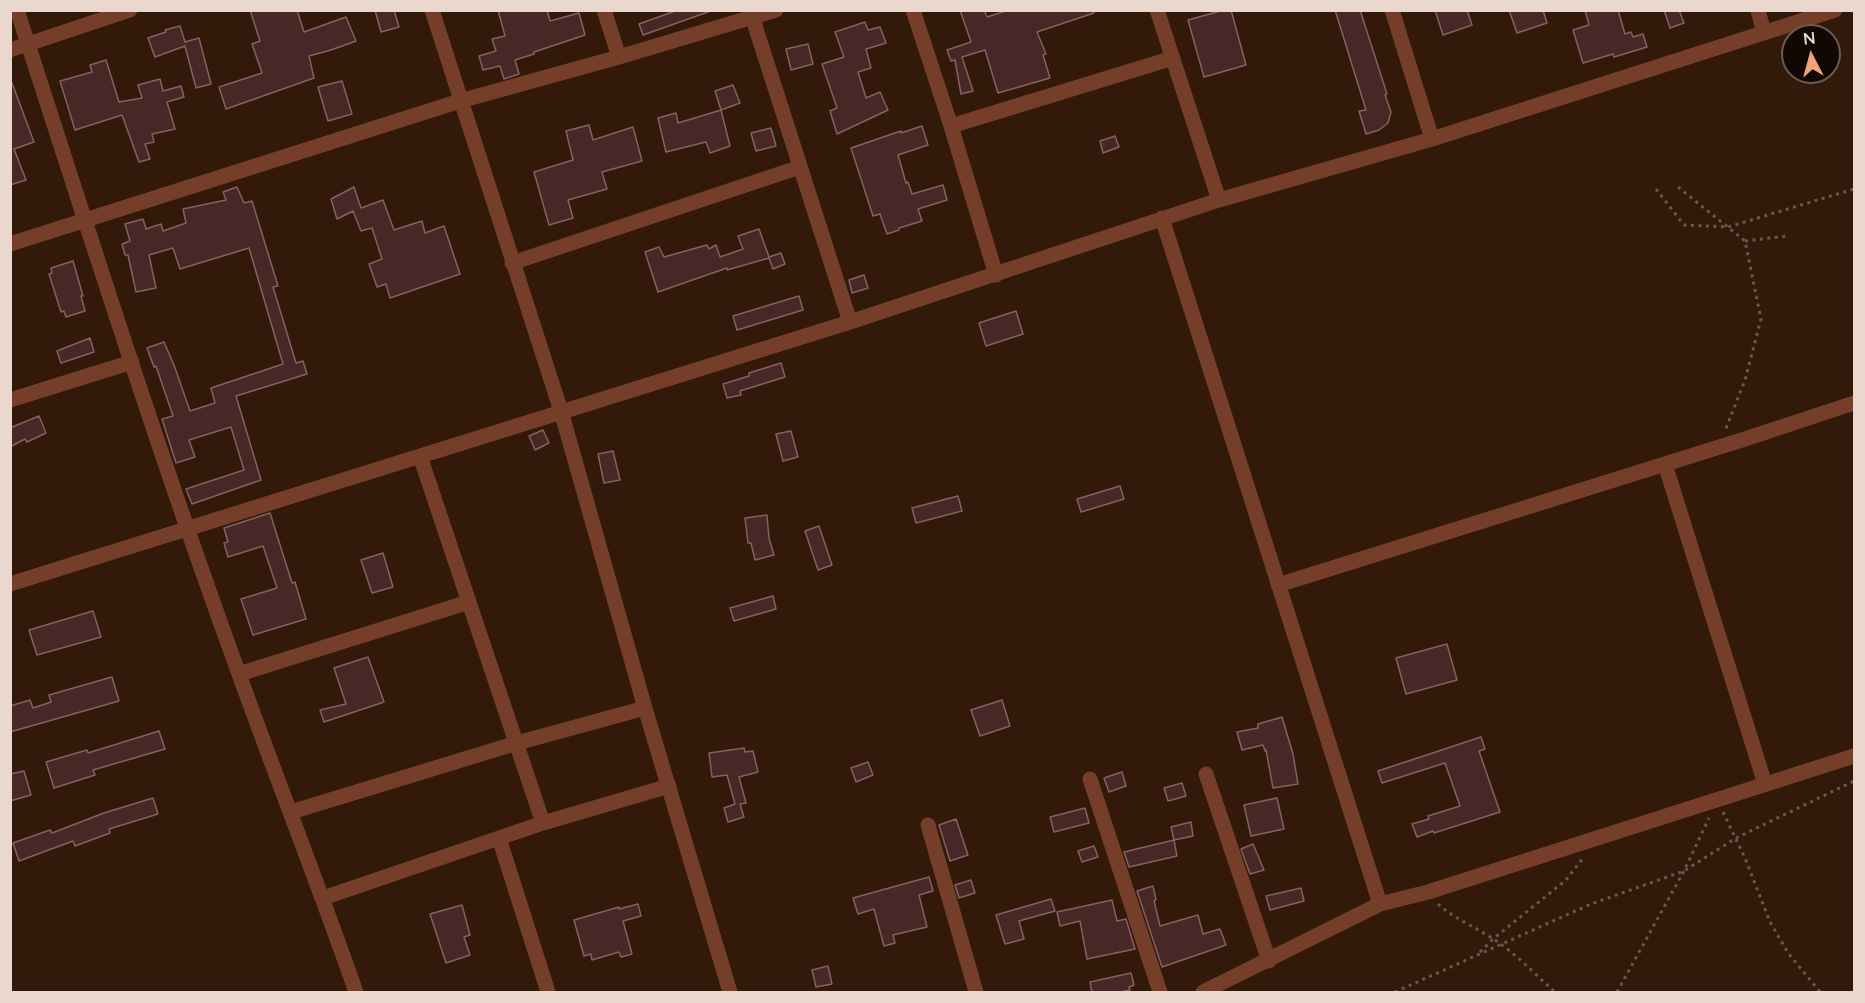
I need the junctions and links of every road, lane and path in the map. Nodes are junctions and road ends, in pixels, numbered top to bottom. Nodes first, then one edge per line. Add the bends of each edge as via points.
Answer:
1 (17, 10) edge
2 (130, 10) edge
3 (432, 10) edge
4 (604, 10) edge
5 (776, 10) edge
6 (913, 10) edge
7 (1157, 10) edge
8 (1392, 10) edge
9 (1758, 10) edge
10 (1835, 10) edge
11 (751, 14) edge
12 (1764, 33) junction
13 (28, 44) junction
14 (10, 50) edge
15 (619, 57) junction
16 (1173, 58) junction
17 (460, 101) junction
18 (951, 126) junction
19 (1432, 139) junction
20 (800, 167) junction
21 (1678, 187) dead end
22 (1656, 189) dead end
23 (1854, 189) edge
24 (1219, 200) junction
25 (1161, 218) junction
26 (86, 222) junction
27 (1728, 227) junction
28 (1787, 236) dead end
29 (1745, 241) junction
30 (10, 244) edge
31 (513, 263) junction
32 (996, 275) junction
33 (849, 322) junction
34 (132, 362) junction
35 (10, 400) edge
36 (1854, 403) edge
37 (561, 411) junction
38 (1724, 434) dead end
39 (420, 456) junction
40 (1665, 464) junction
41 (189, 528) junction
42 (10, 584) edge
43 (1278, 585) junction
44 (470, 602) junction
45 (239, 674) junction
46 (645, 708) junction
47 (517, 743) junction
48 (1854, 756) edge
49 (1206, 774) dead end
50 (1090, 779) dead end
51 (1854, 781) edge
52 (1765, 784) junction
53 (669, 786) junction
54 (1718, 800) junction
55 (291, 812) junction
56 (543, 823) junction
57 (928, 825) dead end
58 (499, 838) junction
59 (1736, 838) junction
60 (1589, 840) junction
61 (1684, 871) junction
62 (1428, 892) junction
63 (323, 898) junction
64 (1380, 904) junction
65 (1493, 939) junction
66 (1501, 944) junction
67 (1476, 956) junction
68 (1269, 961) junction
69 (356, 993) edge
70 (548, 993) edge
71 (730, 993) edge
72 (976, 993) edge
73 (1160, 993) edge
74 (1203, 993) edge
75 (1395, 993) edge
76 (1556, 993) edge
77 (1617, 993) edge
78 (1820, 993) edge

1 - 13 street
2 - 13 street
3 - 17 street
4 - 15 street
5 - 11 street
6 - 18 street
7 - 16 street
8 - 19 street
9 - 12 street
10 - 12 street
11 - 15 street
11 - 20 street
12 - 19 street
13 - 14 street
13 - 26 street
15 - 17 street
16 - 18 street
16 - 24 street
17 - 26 street
17 - 31 street
18 - 32 street
19 - 24 street
20 - 31 street
20 - 33 street
21 - 27 path
22 - 27 path via 1684,225
23 - 27 path
24 - 25 street
25 - 32 street
25 - 43 street
26 - 30 street
26 - 34 street
27 - 29 path
28 - 29 path
29 - 38 path via 1761,319 1745,380
31 - 37 street
32 - 33 street
33 - 37 street
34 - 35 street
34 - 41 street
36 - 40 street
37 - 39 street
37 - 46 street
39 - 41 street
39 - 44 street
40 - 43 street
40 - 52 street
41 - 42 street
41 - 45 street
43 - 64 street
44 - 45 street
44 - 47 street
45 - 55 street
46 - 47 street
46 - 53 street
47 - 55 street
47 - 56 street
48 - 52 street
49 - 68 street
50 - 73 street
51 - 59 path
52 - 54 street
53 - 56 street
53 - 71 street
54 - 59 path
54 - 60 street
54 - 61 path
55 - 63 street
56 - 58 street
57 - 72 street
58 - 63 street
58 - 70 street
59 - 61 path
59 - 78 path via 1770,922
60 - 62 street
60 - 65 path via 1587,853 1566,880
61 - 66 path via 1591,904
61 - 77 path
62 - 64 street
62 - 65 path via 1452,916
63 - 69 street
64 - 68 street
65 - 66 path
65 - 67 path
66 - 67 path
66 - 76 path
67 - 75 path
68 - 74 street

